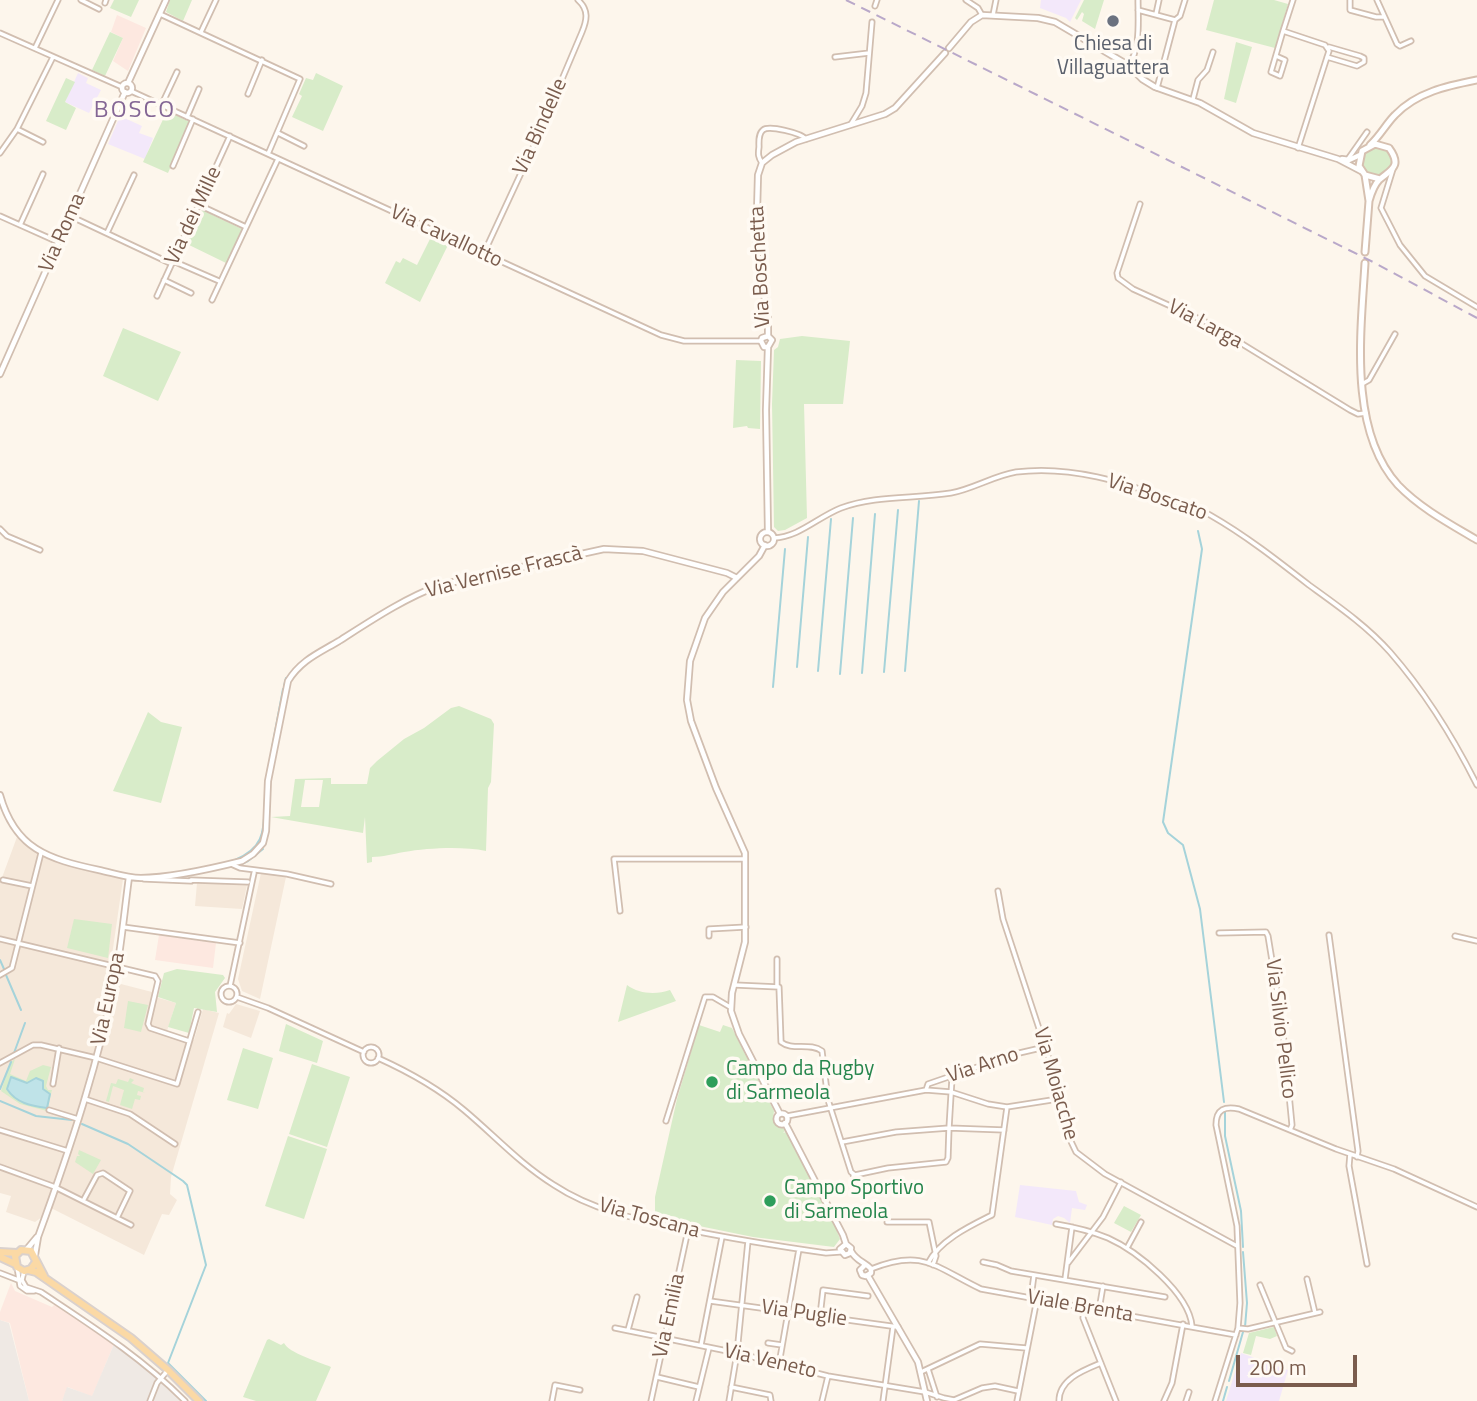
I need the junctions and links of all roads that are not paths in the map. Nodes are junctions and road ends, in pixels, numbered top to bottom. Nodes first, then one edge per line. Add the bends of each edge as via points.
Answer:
1 (58, 0) edge
2 (81, 0) edge
3 (166, 0) edge
4 (216, 0) edge
5 (578, 0) edge
6 (877, 0) edge
7 (966, 0) edge
8 (996, 0) edge
9 (1138, 0) edge
10 (1160, 0) edge
11 (1185, 0) edge
12 (1292, 0) edge
13 (1350, 0) edge
14 (1377, 0) edge
15 (875, 6) dead end
16 (99, 9) dead end
17 (1138, 10) junction
18 (160, 14) junction
19 (1156, 14) junction
20 (982, 15) junction
21 (993, 15) junction
22 (1384, 17) junction
23 (1175, 20) junction
24 (872, 22) dead end
25 (201, 32) junction
26 (1283, 32) junction
27 (0, 33) edge
28 (1411, 41) dead end
29 (1328, 47) junction
30 (35, 48) junction
31 (1213, 52) dead end
32 (869, 53) junction
33 (1276, 55) junction
34 (53, 57) junction
35 (835, 57) dead end
36 (1327, 57) junction
37 (262, 60) junction
38 (1128, 65) junction
39 (177, 72) dead end
40 (1477, 80) edge
41 (1157, 88) junction
42 (200, 89) dead end
43 (126, 90) junction
44 (248, 94) dead end
45 (1193, 100) junction
46 (162, 104) junction
47 (187, 117) junction
48 (193, 120) junction
49 (1388, 123) junction
50 (851, 126) junction
51 (17, 129) junction
52 (1367, 132) dead end
53 (278, 133) junction
54 (230, 136) junction
55 (806, 139) junction
56 (43, 142) dead end
57 (1370, 145) junction
58 (304, 146) dead end
59 (1298, 148) junction
60 (1389, 148) junction
61 (0, 153) edge
62 (268, 154) junction
63 (1360, 155) junction
64 (278, 159) junction
65 (1347, 161) junction
66 (762, 163) junction
67 (173, 166) dead end
68 (1394, 167) junction
69 (1364, 173) junction
70 (43, 174) dead end
71 (134, 175) dead end
72 (1380, 179) junction
73 (1375, 188) junction
74 (1385, 192) junction
75 (1369, 201) junction
76 (1140, 204) dead end
77 (199, 205) junction
78 (0, 216) edge
79 (70, 216) junction
80 (20, 225) junction
81 (246, 227) junction
82 (107, 233) junction
83 (58, 242) junction
84 (1365, 252) dead end
85 (483, 255) junction
86 (172, 262) junction
87 (1365, 263) dead end
88 (164, 280) junction
89 (220, 282) junction
90 (191, 293) dead end
91 (157, 296) dead end
92 (212, 300) dead end
93 (1477, 307) edge
94 (1395, 334) dead end
95 (768, 336) junction
96 (761, 341) junction
97 (768, 347) junction
98 (0, 374) edge
99 (1362, 384) junction
100 (1366, 413) junction
101 (0, 529) edge
102 (768, 532) junction
103 (774, 538) junction
104 (1477, 540) edge
105 (765, 545) junction
106 (40, 550) dead end
107 (737, 578) junction
108 (1477, 785) edge
109 (0, 795) edge
110 (41, 853) junction
111 (746, 859) junction
112 (231, 864) junction
113 (254, 873) dead end
114 (130, 877) junction
115 (142, 878) junction
116 (3, 880) dead end
117 (248, 882) dead end
118 (331, 884) dead end
119 (32, 886) junction
120 (998, 891) dead end
121 (620, 911) dead end
122 (123, 927) junction
123 (746, 927) junction
124 (1219, 933) dead end
125 (1329, 935) dead end
126 (709, 936) dead end
127 (1455, 936) dead end
128 (0, 939) edge
129 (1477, 941) edge
130 (240, 943) junction
131 (19, 944) junction
132 (776, 959) dead end
133 (117, 967) junction
134 (0, 975) edge
135 (734, 984) junction
136 (230, 986) junction
137 (777, 986) junction
138 (237, 997) junction
139 (730, 1007) junction
140 (198, 1012) dead end
141 (189, 1041) junction
142 (1045, 1047) junction
143 (59, 1048) junction
144 (364, 1052) junction
145 (96, 1058) junction
146 (378, 1058) junction
147 (0, 1063) edge
148 (952, 1078) dead end
149 (53, 1084) dead end
150 (926, 1090) junction
151 (951, 1092) junction
152 (85, 1099) junction
153 (1058, 1099) junction
154 (830, 1107) junction
155 (1007, 1107) junction
156 (49, 1110) dead end
157 (780, 1114) junction
158 (787, 1116) junction
159 (78, 1121) junction
160 (666, 1121) dead end
161 (785, 1123) junction
162 (950, 1128) junction
163 (0, 1130) edge
164 (1004, 1130) junction
165 (1290, 1130) junction
166 (841, 1142) junction
167 (175, 1144) dead end
168 (68, 1151) junction
169 (1350, 1154) junction
170 (1357, 1157) junction
171 (0, 1167) edge
172 (853, 1174) junction
173 (1122, 1182) junction
174 (55, 1187) junction
175 (857, 1193) dead end
176 (83, 1201) junction
177 (1477, 1207) edge
178 (117, 1218) junction
179 (887, 1222) dead end
180 (1141, 1222) dead end
181 (1056, 1224) dead end
182 (131, 1225) dead end
183 (1072, 1227) junction
184 (688, 1230) junction
185 (1092, 1232) junction
186 (38, 1237) junction
187 (722, 1237) junction
188 (1223, 1239) junction
189 (1237, 1240) junction
190 (748, 1241) junction
191 (846, 1244) junction
192 (1237, 1246) junction
193 (1127, 1248) junction
194 (799, 1249) junction
195 (27, 1250) junction
196 (851, 1251) junction
197 (17, 1253) junction
198 (843, 1254) junction
199 (934, 1254) junction
200 (0, 1255) edge
201 (35, 1259) junction
202 (983, 1262) dead end
203 (1068, 1263) junction
204 (930, 1264) junction
205 (1367, 1264) dead end
206 (865, 1265) junction
207 (21, 1268) junction
208 (871, 1269) junction
209 (860, 1270) junction
210 (0, 1273) edge
211 (1034, 1275) junction
212 (868, 1276) junction
213 (1065, 1279) junction
214 (1307, 1279) dead end
215 (18, 1280) junction
216 (47, 1280) junction
217 (1261, 1285) dead end
218 (1103, 1286) junction
219 (36, 1290) junction
220 (868, 1296) dead end
221 (636, 1297) dead end
222 (1165, 1297) dead end
223 (1030, 1298) junction
224 (1037, 1300) junction
225 (710, 1301) junction
226 (741, 1306) junction
227 (1084, 1308) junction
228 (1099, 1310) junction
229 (788, 1312) junction
230 (820, 1316) junction
231 (1276, 1323) junction
232 (1184, 1324) junction
233 (1192, 1326) junction
234 (896, 1327) junction
235 (615, 1328) dead end
236 (1238, 1328) junction
237 (628, 1330) junction
238 (1236, 1335) junction
239 (666, 1338) junction
240 (768, 1343) dead end
241 (782, 1345) junction
242 (701, 1346) junction
243 (709, 1348) junction
244 (1026, 1348) junction
245 (1292, 1352) dead end
246 (737, 1353) junction
247 (1101, 1363) junction
248 (779, 1364) junction
249 (928, 1369) junction
250 (168, 1370) junction
251 (921, 1372) junction
252 (828, 1376) junction
253 (162, 1377) junction
254 (657, 1377) junction
255 (885, 1385) junction
256 (699, 1387) junction
257 (731, 1387) junction
258 (580, 1390) dead end
259 (1018, 1391) junction
260 (925, 1392) junction
261 (1189, 1392) dead end
262 (937, 1397) junction
263 (956, 1400) edge
264 (150, 1401) edge
265 (185, 1401) edge
266 (199, 1401) edge
267 (552, 1401) edge
268 (651, 1401) edge
269 (696, 1401) edge
270 (729, 1401) edge
271 (771, 1401) edge
272 (822, 1401) edge
273 (883, 1401) edge
274 (927, 1401) edge
275 (1017, 1401) edge
276 (1059, 1401) edge
277 (1116, 1401) edge
278 (1164, 1401) edge
279 (1186, 1401) edge
280 (1216, 1401) edge

1 - 30 street
2 - 16 street
3 - 18 street
4 - 25 street
5 - 85 street, Via Bindelle via 587,19
6 - 15 street
7 - 20 street
8 - 21 street
9 - 17 street
10 - 19 street
11 - 23 street
12 - 26 street
13 - 22 street via 1350,10
14 - 22 street
17 - 19 street
17 - 38 street via 1135,50
18 - 25 street
18 - 43 street
19 - 23 street
20 - 21 street
20 - 50 street via 895,108
21 - 38 street via 1055,22
22 - 28 street via 1397,44
23 - 41 street
24 - 32 street
25 - 37 street
26 - 29 street
26 - 33 street
27 - 30 street, Via Cavallotto
29 - 36 street
29 - 36 street via 1360,56 1364,62 1357,66
30 - 34 street, Via Cavallotto
31 - 45 street
32 - 35 street
32 - 50 street via 866,93
33 - 33 street via 1285,60 1277,76 1271,72
34 - 43 street, Via Cavallotto
34 - 51 street
36 - 59 street
37 - 44 street
37 - 53 street via 300,79
38 - 41 street
39 - 46 street
40 - 49 main road via 1422,95
41 - 45 street
42 - 47 street
43 - 46 street, Via Cavallotto
43 - 79 street, Via Roma
45 - 59 street via 1253,133
46 - 47 street, Via Cavallotto
47 - 48 street, Via Cavallotto
48 - 54 street, Via Cavallotto
48 - 67 street
49 - 57 main road
49 - 60 main road
50 - 55 street
51 - 56 street
51 - 61 street
52 - 65 street
53 - 58 street
53 - 62 street
54 - 62 street, Via Cavallotto
54 - 77 street, Via dei Mille
55 - 66 street via 780,149
55 - 66 street via 766,129 759,139
57 - 60 main road
57 - 63 main road
59 - 65 street
60 - 68 main road
62 - 64 street, Via Cavallotto
63 - 65 street
63 - 69 main road
64 - 81 street
64 - 85 street, Via Cavallotto
65 - 69 street
66 - 95 street, Via Boschetta via 756,248
68 - 72 main road
68 - 74 street
69 - 72 main road
69 - 75 main road
70 - 80 street
71 - 82 street
72 - 73 main road
72 - 74 street
73 - 74 street
73 - 75 main road
74 - 93 street via 1382,215 1415,265 1431,281
75 - 84 main road
76 - 100 street, Via Larga via 1118,278 1208,323 1358,414
77 - 81 street
77 - 86 street, Via dei Mille
78 - 80 street
79 - 82 street
79 - 83 street, Via Roma
80 - 83 street
81 - 89 street
82 - 86 street
83 - 98 street, Via Roma
85 - 96 street, Via Cavallotto via 661,335 684,341
86 - 88 street, Via dei Mille
86 - 89 street
87 - 99 main road
88 - 90 street
88 - 91 street, Via dei Mille
89 - 92 street
94 - 99 street via 1369,380
95 - 96 street, Via Boschetta
95 - 97 street via 772,343
96 - 97 street
97 - 102 street
99 - 100 main road
100 - 104 main road via 1378,455 1398,485
101 - 106 street
102 - 103 street
102 - 105 street via 761,538
103 - 105 street via 772,544
103 - 108 street, Via Boscato via 789,536 842,507 947,494 1026,471 1090,475 1160,496 1207,513 1261,547 1368,629 1418,685
105 - 107 street
107 - 111 street via 699,630 690,661 687,700 691,721
107 - 112 street, Via Vernise Frascà via 643,551 604,549 440,585 391,607 310,657 288,681 268,781 263,844
109 - 110 street, Via Vernise Frascà via 10,823
110 - 114 street, Via Vernise Frascà
110 - 119 street
111 - 121 street via 614,859
111 - 123 street
112 - 115 street, Via Vernise Frascà
112 - 118 street, Via Vernise Frascà
113 - 130 street
114 - 115 street, Via Vernise Frascà
114 - 122 street, Via Europa
115 - 117 street, Via Vernise Frascà
116 - 119 street
119 - 131 street
120 - 142 street, Via Moiacche
122 - 130 street
122 - 133 street, Via Europa
123 - 126 street via 709,929
123 - 135 street
124 - 165 street, Via Silvio Pellico via 1266,932 1268,936 1282,1022
125 - 170 street
127 - 129 street
128 - 131 street
130 - 136 street
131 - 133 street
131 - 134 street via 12,968
132 - 137 street
133 - 141 street via 158,978 148,1024
133 - 145 street, Via Europa
135 - 137 street
135 - 139 street
136 - 138 street
136 - 138 street via 223,989 223,999 231,1002
137 - 154 street via 781,989 781,1042 819,1048
138 - 144 street, Via Toscana
139 - 157 street
139 - 160 street via 713,997 705,998
140 - 141 street
141 - 145 street via 177,1084
142 - 150 street, Via Arno via 952,1075 928,1084
142 - 153 street, Via Moiacche
143 - 145 street
143 - 147 street via 37,1044
143 - 149 street
144 - 146 street, Via Toscana via 373,1048
144 - 146 street, Via Toscana via 369,1062
145 - 152 street, Via Europa
146 - 184 street, Via Toscana via 440,1091 554,1185 607,1211
148 - 151 street
150 - 151 street
150 - 154 street
151 - 155 street
151 - 162 street
152 - 159 street, Via Europa
152 - 167 street via 130,1114
153 - 155 street
153 - 173 street, Via Moiacche via 1076,1152
154 - 158 street
154 - 166 street
155 - 164 street
156 - 159 street
157 - 158 street
157 - 161 street via 777,1121
158 - 161 street
159 - 168 street, Via Europa
161 - 191 street
162 - 164 street
162 - 166 street
162 - 172 street via 947,1161
163 - 168 street
164 - 199 street via 992,1214 956,1234
165 - 169 street, Via Silvio Pellico
165 - 189 street, Via Silvio Pellico via 1239,1109 1225,1107 1218,1113 1216,1125
166 - 172 street
168 - 174 street, Via Europa
169 - 170 street, Via Silvio Pellico
169 - 205 street
170 - 177 street, Via Silvio Pellico via 1395,1169
171 - 174 street
172 - 175 street
173 - 185 street
173 - 188 street, Via Moiacche
174 - 176 street
174 - 186 street, Via Europa
176 - 178 street
176 - 178 street via 97,1175 103,1173 130,1191
178 - 182 street
179 - 199 street via 929,1222
180 - 193 street
181 - 183 street
183 - 185 street
183 - 203 street
184 - 187 street, Via Toscana
184 - 239 street, Via Emilia
185 - 193 street
185 - 203 street
186 - 195 street, Via Europa
186 - 201 street, Via Europa
187 - 190 street, Via Toscana
187 - 225 street
188 - 189 street, Via Moiacche
188 - 192 street, Via Moiacche
189 - 192 street, Via Silvio Pellico
190 - 194 street, Via Toscana
190 - 226 street
191 - 196 street
191 - 198 street via 841,1247
192 - 236 street, Via Silvio Pellico
193 - 233 street via 1183,1302
194 - 198 street, Via Toscana
194 - 229 street
195 - 197 main road
195 - 201 main road
196 - 198 street
196 - 206 street
197 - 200 main road
197 - 207 main road
198 - 209 street
199 - 204 street
200 - 207 main road
201 - 207 main road
201 - 216 main road
202 - 211 street
203 - 213 street
204 - 208 street, Viale Brenta via 917,1259 892,1260
204 - 223 street, Viale Brenta via 981,1289
206 - 208 street
206 - 209 street
207 - 215 street
207 - 216 main road
207 - 219 street via 23,1284
208 - 212 street
209 - 212 street
210 - 215 street
211 - 213 street
211 - 223 street
212 - 234 street
213 - 218 street
214 - 231 street via 1318,1312
215 - 219 street via 23,1289
216 - 250 main road via 131,1338
217 - 231 street
218 - 222 street
218 - 228 street
219 - 253 street
220 - 230 street via 823,1290
221 - 237 street
223 - 224 street, Viale Brenta
224 - 227 street, Viale Brenta
224 - 244 street
225 - 226 street, Via Puglie
225 - 242 street
226 - 229 street, Via Puglie
226 - 246 street
227 - 228 street, Viale Brenta
227 - 247 street via 1083,1318
228 - 232 street, Viale Brenta
229 - 230 street, Via Puglie
229 - 241 street
230 - 234 street, Via Puglie
231 - 236 street
231 - 245 street
232 - 233 street, Viale Brenta
232 - 278 street
233 - 238 street, Viale Brenta
234 - 251 street
234 - 255 street
235 - 237 street, Via Veneto
236 - 238 street, Via Silvio Pellico
237 - 239 street, Via Veneto
238 - 280 street, Via Silvio Pellico
239 - 242 street, Via Veneto
239 - 254 street, Via Emilia
240 - 241 street
241 - 248 street
242 - 243 street, Via Veneto
243 - 246 street, Via Veneto
243 - 256 street
244 - 249 street via 980,1344
244 - 259 street
246 - 248 street, Via Veneto
246 - 257 street
247 - 276 street via 1074,1375
247 - 277 street
248 - 252 street, Via Veneto
249 - 251 street
249 - 262 street
250 - 253 street
250 - 266 main road
251 - 260 street
252 - 255 street, Via Veneto
252 - 272 street
253 - 264 street
253 - 265 street
254 - 256 street
254 - 268 street, Via Emilia
255 - 260 street, Via Veneto
255 - 273 street
256 - 269 street
257 - 270 street
257 - 271 street via 770,1395
258 - 267 street via 555,1385
259 - 263 street via 995,1386
259 - 275 street
260 - 262 street, Via Veneto
260 - 274 street
261 - 279 street
262 - 263 street, Via Veneto

